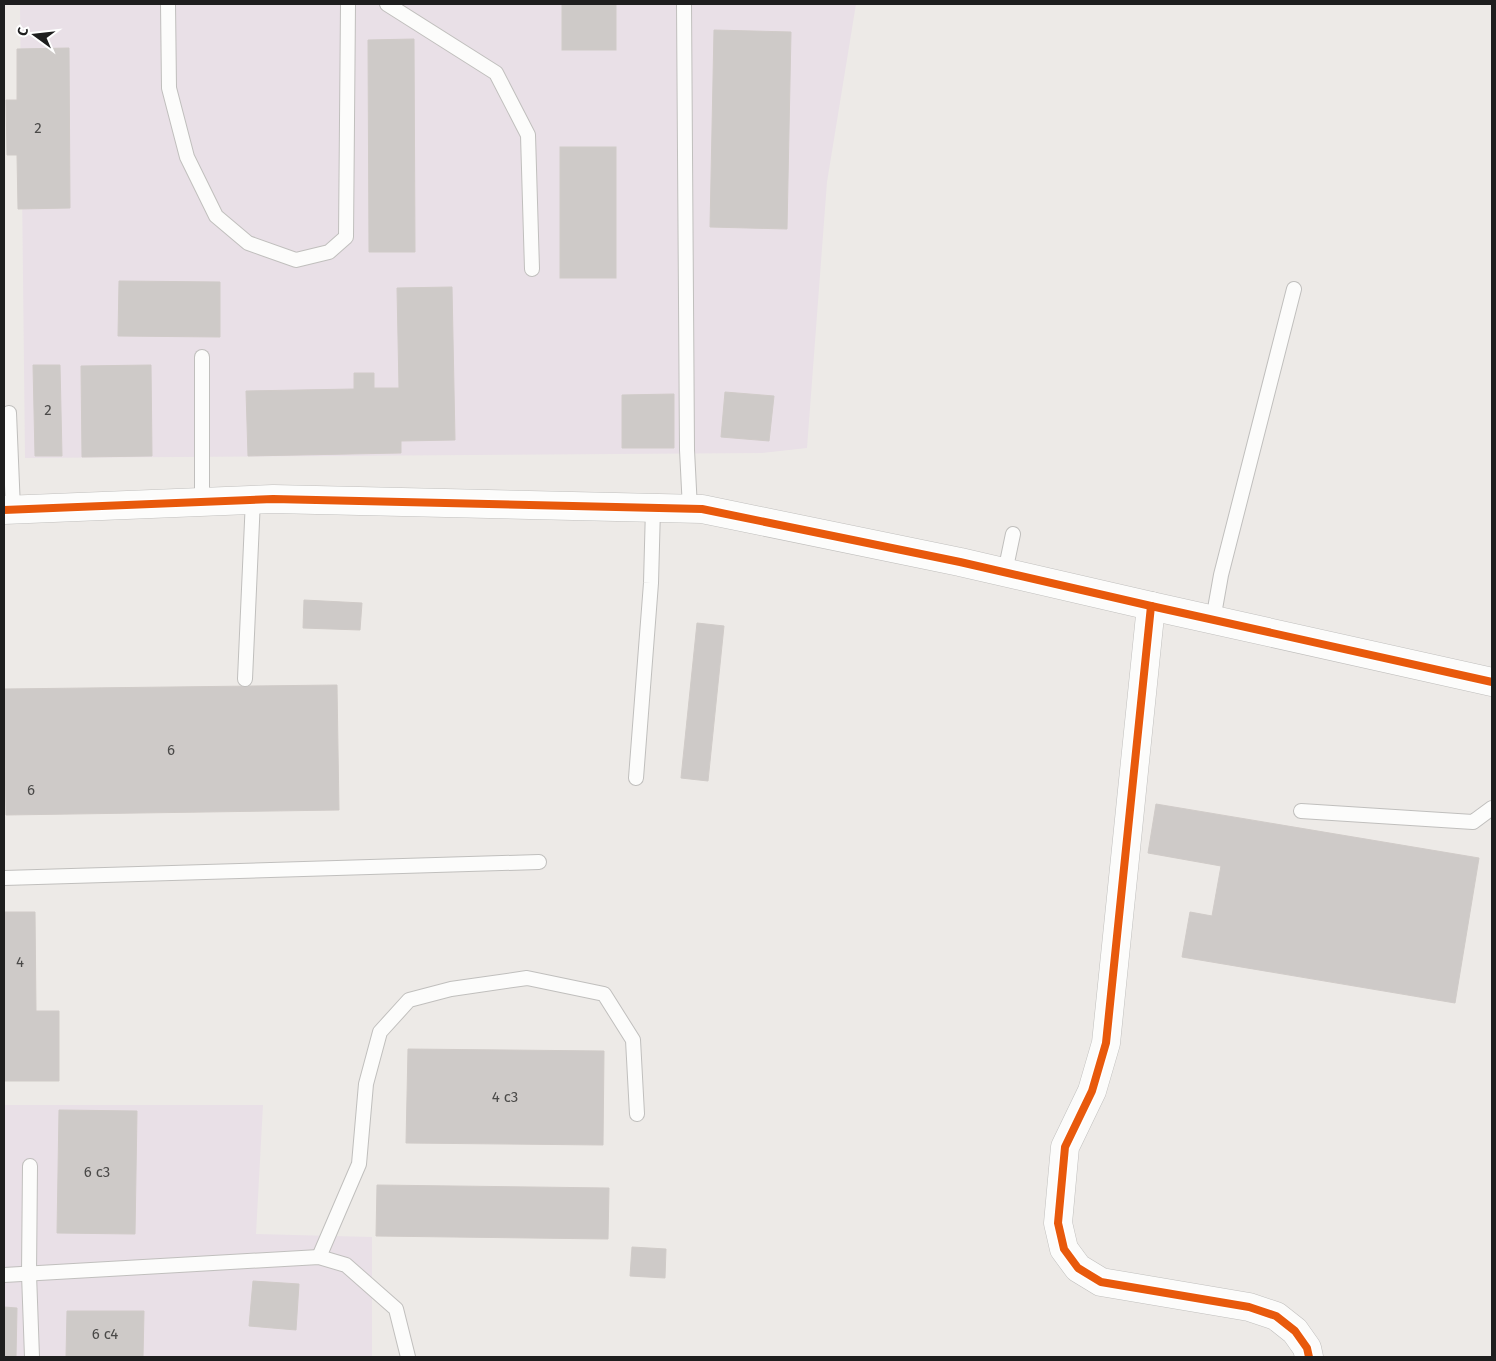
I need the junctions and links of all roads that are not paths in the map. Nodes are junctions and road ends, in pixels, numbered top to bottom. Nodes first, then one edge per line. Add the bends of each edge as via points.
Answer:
1 (168, 4) edge
2 (348, 4) edge
3 (387, 4) edge
4 (684, 4) edge
5 (532, 269) dead end
6 (1294, 288) dead end
7 (202, 358) dead end
8 (10, 413) dead end
9 (253, 499) junction
10 (202, 502) junction
11 (653, 508) junction
12 (8, 509) edge
13 (690, 509) junction
14 (1013, 534) dead end
15 (1005, 572) junction
16 (1151, 606) junction
17 (1213, 620) junction
18 (245, 679) dead end
19 (1492, 682) edge
20 (636, 778) dead end
21 (1492, 808) edge
22 (1301, 810) dead end
23 (539, 862) dead end
24 (4, 878) edge
25 (637, 1114) dead end
26 (30, 1166) dead end
27 (319, 1257) junction
28 (29, 1274) junction
29 (4, 1275) edge
30 (32, 1357) edge
31 (408, 1357) edge
32 (1310, 1357) edge

1 - 2 lane via 169,88 187,157 216,216 248,243 296,260 329,252 346,237
3 - 5 lane via 496,73 528,135
4 - 13 lane
6 - 17 lane via 1221,575
7 - 10 lane
8 - 12 lane
9 - 10 street
9 - 11 street
9 - 18 lane
10 - 12 street
11 - 13 street
11 - 20 lane via 651,583
13 - 15 street
14 - 15 lane
15 - 16 street
16 - 17 street
16 - 32 street via 1106,1043 1092,1091 1066,1147 1058,1223 1064,1248 1078,1268 1101,1282 1249,1307 1276,1316 1295,1332
17 - 19 street
21 - 22 lane via 1473,822
23 - 24 lane
25 - 27 lane via 634,1040 604,994 527,978 451,989 409,1000 380,1032 366,1084 359,1164
26 - 28 lane
27 - 28 lane
27 - 31 lane via 346,1265 396,1309
28 - 29 lane
28 - 30 lane

